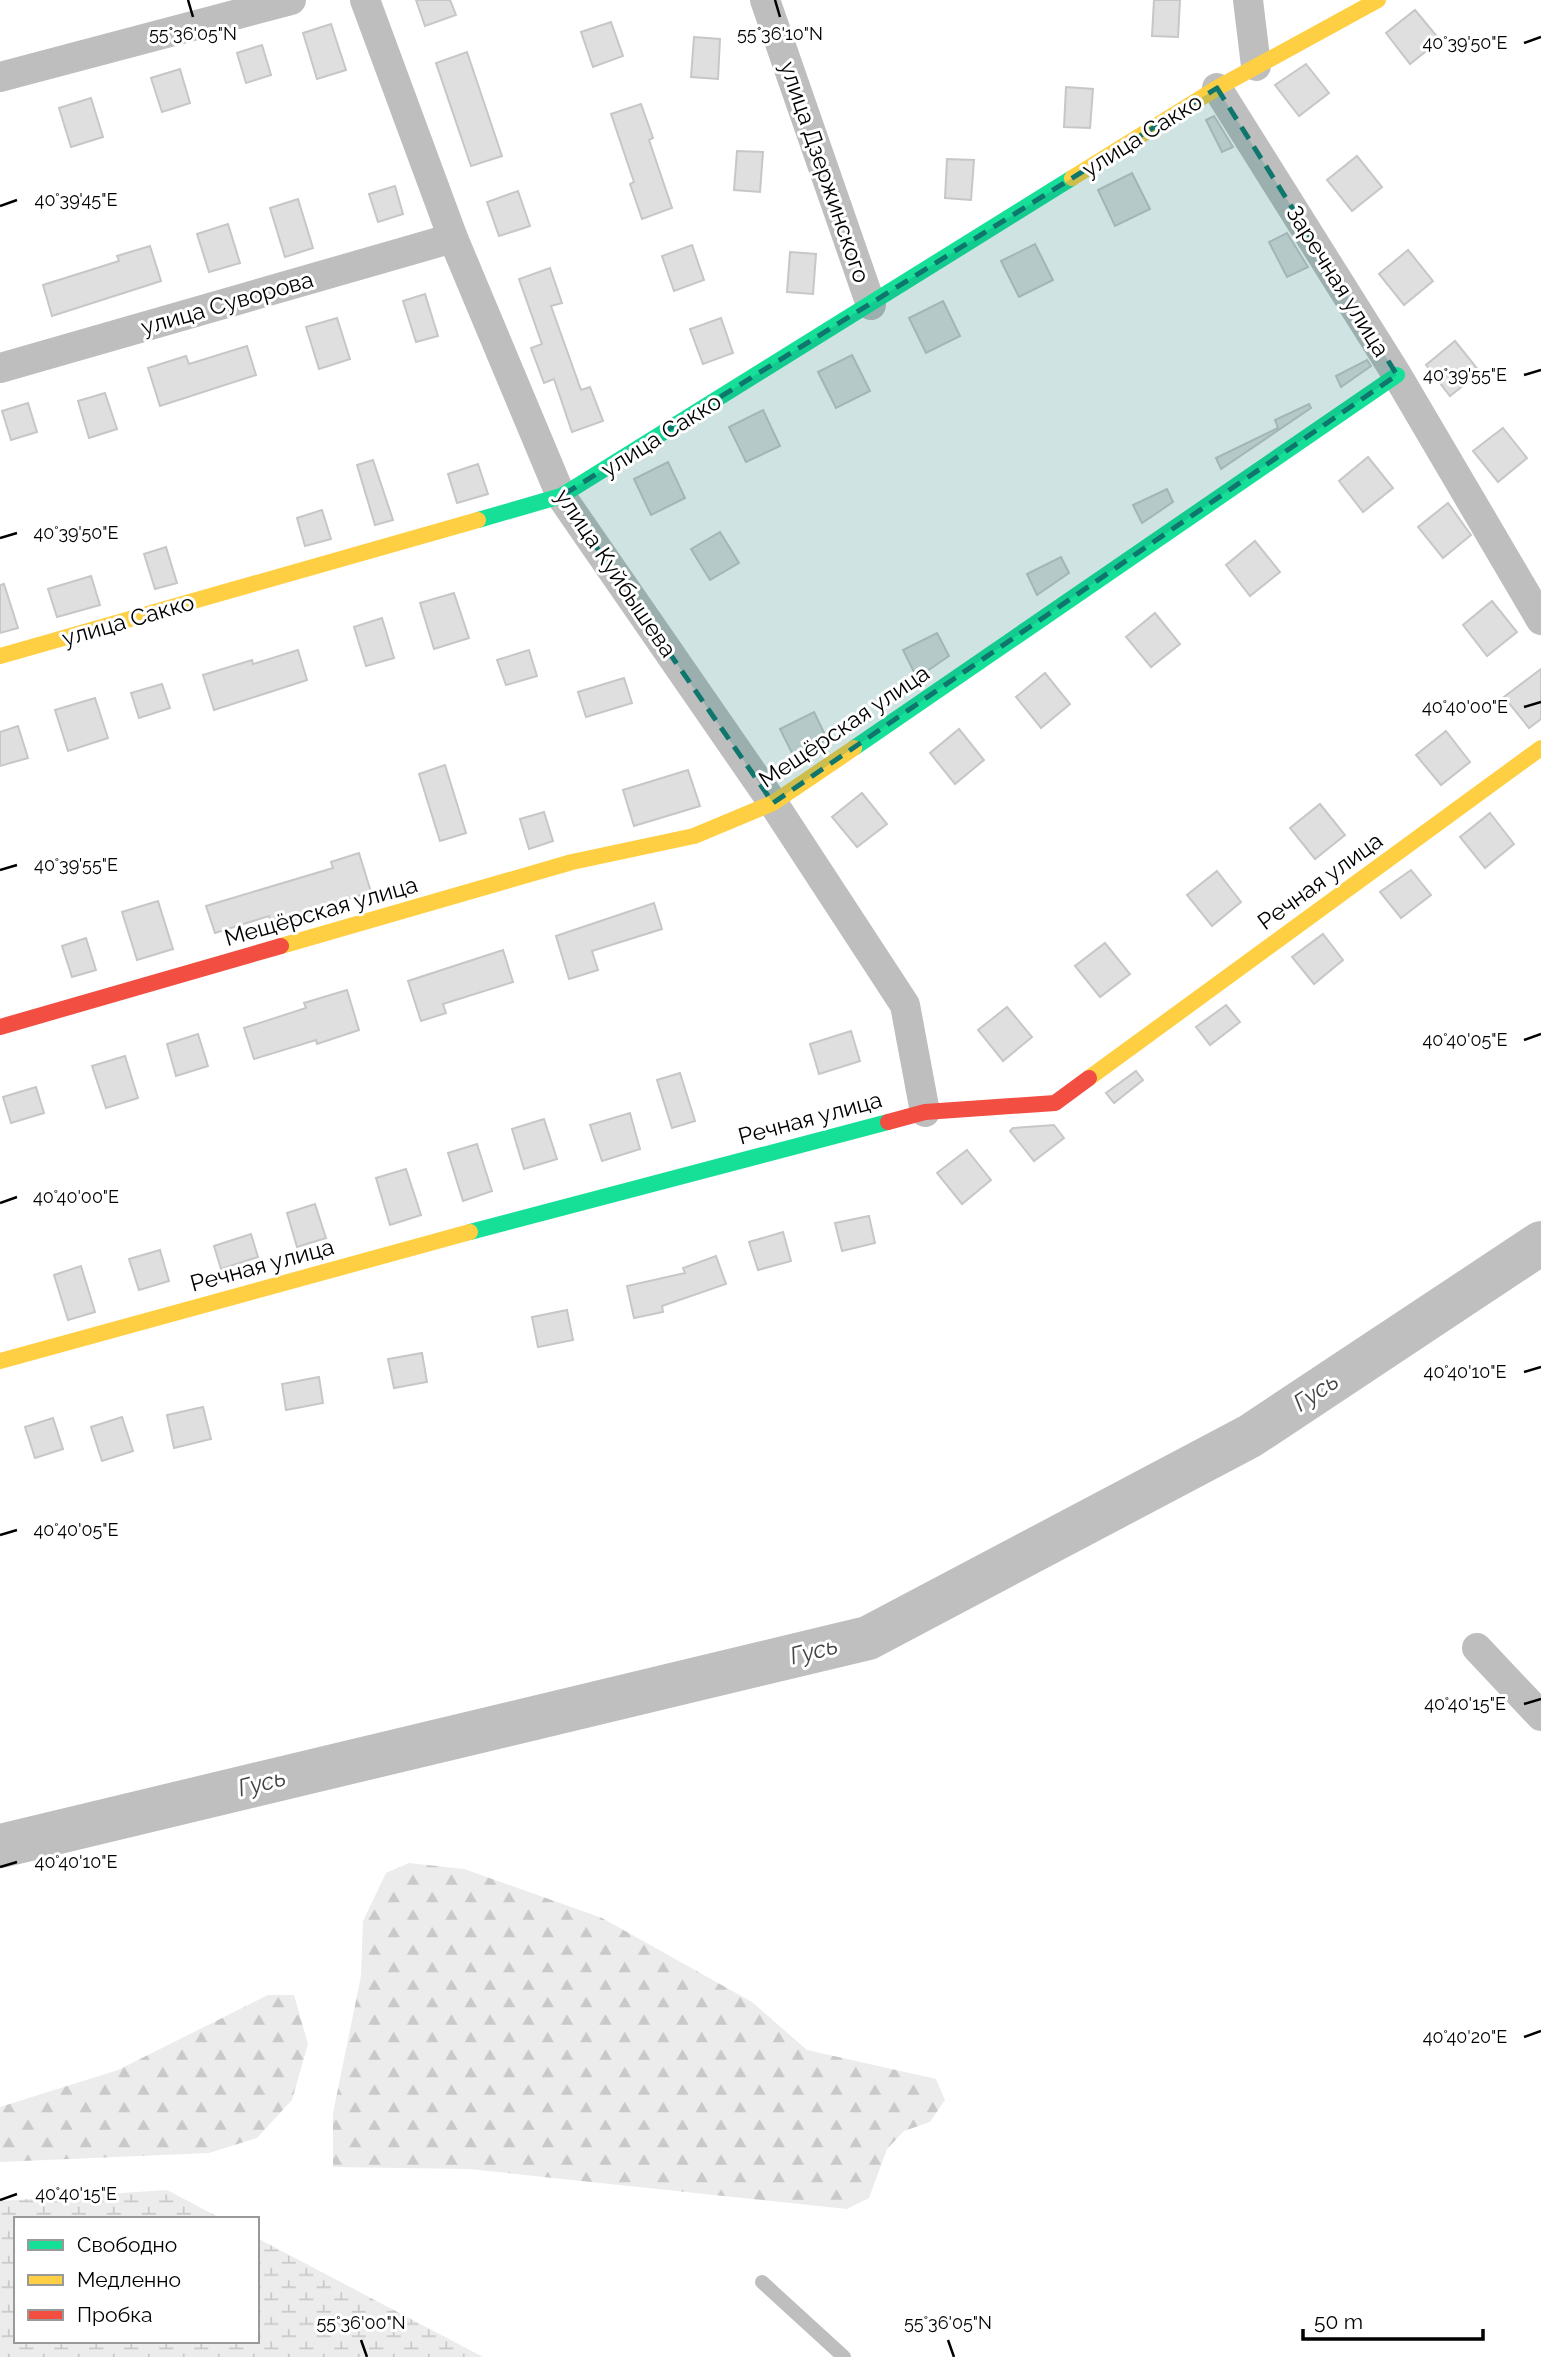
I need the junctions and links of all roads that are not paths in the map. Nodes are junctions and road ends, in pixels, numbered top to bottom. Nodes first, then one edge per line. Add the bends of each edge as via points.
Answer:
1 (291, 0) edge
2 (365, 0) edge
3 (765, 0) edge
4 (1248, 0) edge
5 (1378, 0) edge
6 (1256, 66) junction
7 (0, 77) edge
8 (1217, 89) junction
9 (453, 239) junction
10 (871, 305) junction
11 (0, 368) edge
12 (1398, 375) junction
13 (561, 496) junction
14 (1541, 620) edge
15 (0, 656) edge
16 (1541, 748) edge
17 (773, 803) junction
18 (0, 1027) edge
19 (925, 1112) junction
20 (4, 1356) edge
21 (1477, 1648) dead end
22 (1541, 1716) edge
23 (762, 2282) dead end
24 (844, 2357) edge

1 - 7 street
2 - 9 street, улица Куйбышева
3 - 10 street, улица Дзержинского
4 - 6 street
5 - 6 street, улица Сакко
6 - 8 street, улица Сакко
8 - 10 street, улица Сакко
8 - 12 street, Заречная улица
9 - 11 street, улица Суворова
9 - 13 street, улица Куйбышева
10 - 13 street, улица Сакко
12 - 14 street, Заречная улица
12 - 17 street, Мещёрская улица
13 - 15 street, улица Сакко
13 - 17 street, улица Куйбышева
16 - 19 street, Речная улица via 1055,1103
17 - 18 street, Мещёрская улица via 694,836 572,862
17 - 19 street, улица Куйбышева via 905,1005
19 - 20 street, Речная улица
21 - 22 street
23 - 24 lane

